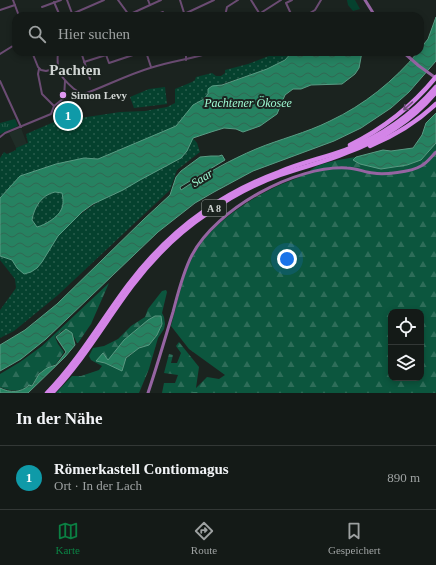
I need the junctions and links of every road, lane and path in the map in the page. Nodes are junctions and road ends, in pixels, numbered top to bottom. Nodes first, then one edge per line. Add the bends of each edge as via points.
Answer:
1 (13, 0) edge
2 (61, 0) edge
3 (67, 0) edge
4 (104, 0) edge
5 (118, 0) edge
6 (148, 0) edge
7 (161, 0) edge
8 (180, 0) edge
9 (214, 0) edge
10 (238, 0) edge
11 (251, 0) edge
12 (281, 0) edge
13 (292, 0) edge
14 (320, 0) edge
15 (365, 0) edge
16 (54, 2) junction
17 (15, 5) junction
18 (150, 5) junction
19 (42, 7) dead end
20 (0, 10) edge
21 (18, 12) edge
22 (58, 12) edge
23 (72, 12) edge
24 (79, 12) edge
25 (127, 12) edge
26 (135, 12) edge
27 (184, 12) edge
28 (191, 12) edge
29 (226, 12) edge
30 (258, 12) edge
31 (264, 12) edge
32 (290, 12) edge
33 (312, 12) edge
34 (372, 12) edge
35 (12, 46) edge
36 (0, 54) edge
37 (34, 56) edge
38 (58, 56) edge
39 (82, 56) edge
40 (99, 56) edge
41 (107, 56) edge
42 (130, 56) edge
43 (147, 56) edge
44 (186, 56) edge
45 (197, 56) edge
46 (408, 56) edge
47 (186, 60) junction
48 (84, 62) junction
49 (151, 67) junction
50 (58, 68) junction
51 (39, 69) junction
52 (435, 77) edge
53 (90, 79) dead end
54 (0, 81) edge
55 (65, 81) junction
56 (436, 87) edge
57 (436, 92) edge
58 (436, 104) edge
59 (54, 106) junction
60 (21, 127) junction
61 (0, 137) edge
62 (436, 152) edge
63 (333, 154) junction
64 (340, 156) junction
65 (145, 267) junction
66 (138, 275) junction
67 (46, 393) edge
68 (52, 393) edge
69 (148, 393) edge

1 - 17 street
2 - 16 street
3 - 23 street
4 - 24 street
5 - 25 street
6 - 18 street
7 - 18 street
8 - 27 street
9 - 28 street
10 - 29 street via 227,7
11 - 30 street
12 - 31 street
13 - 32 street via 286,4
14 - 33 street
15 - 34 main road
16 - 19 street
16 - 22 street
17 - 20 street
17 - 21 street
18 - 26 street
35 - 36 street
37 - 51 street
38 - 50 street
39 - 48 street
40 - 48 street
41 - 42 street via 109,63
43 - 49 street
44 - 47 street
45 - 47 street
46 - 52 main road
47 - 49 street
48 - 53 street
49 - 55 street via 84,94
50 - 51 street via 44,71
50 - 55 street
51 - 59 street via 42,94
52 -> 63 highway via 414,100 388,122
54 - 60 street
55 - 59 street via 64,98
56 - 63 highway, A 8 via 393,125 362,143
57 - 64 highway, A 8 via 395,128
58 - 64 highway via 391,137
59 - 60 street via 48,116
60 - 61 street
62 - 69 main road via 422,165 408,170 375,173 340,167 304,173 261,192 224,218 200,241 188,263
63 - 65 highway, A 8 via 280,171 230,194 184,226 166,242
64 - 65 highway, A 8 via 281,174 232,197 186,229
65 - 66 highway, A 8
66 - 67 highway, A 8 via 83,350
66 - 68 highway, A 8 via 86,353

